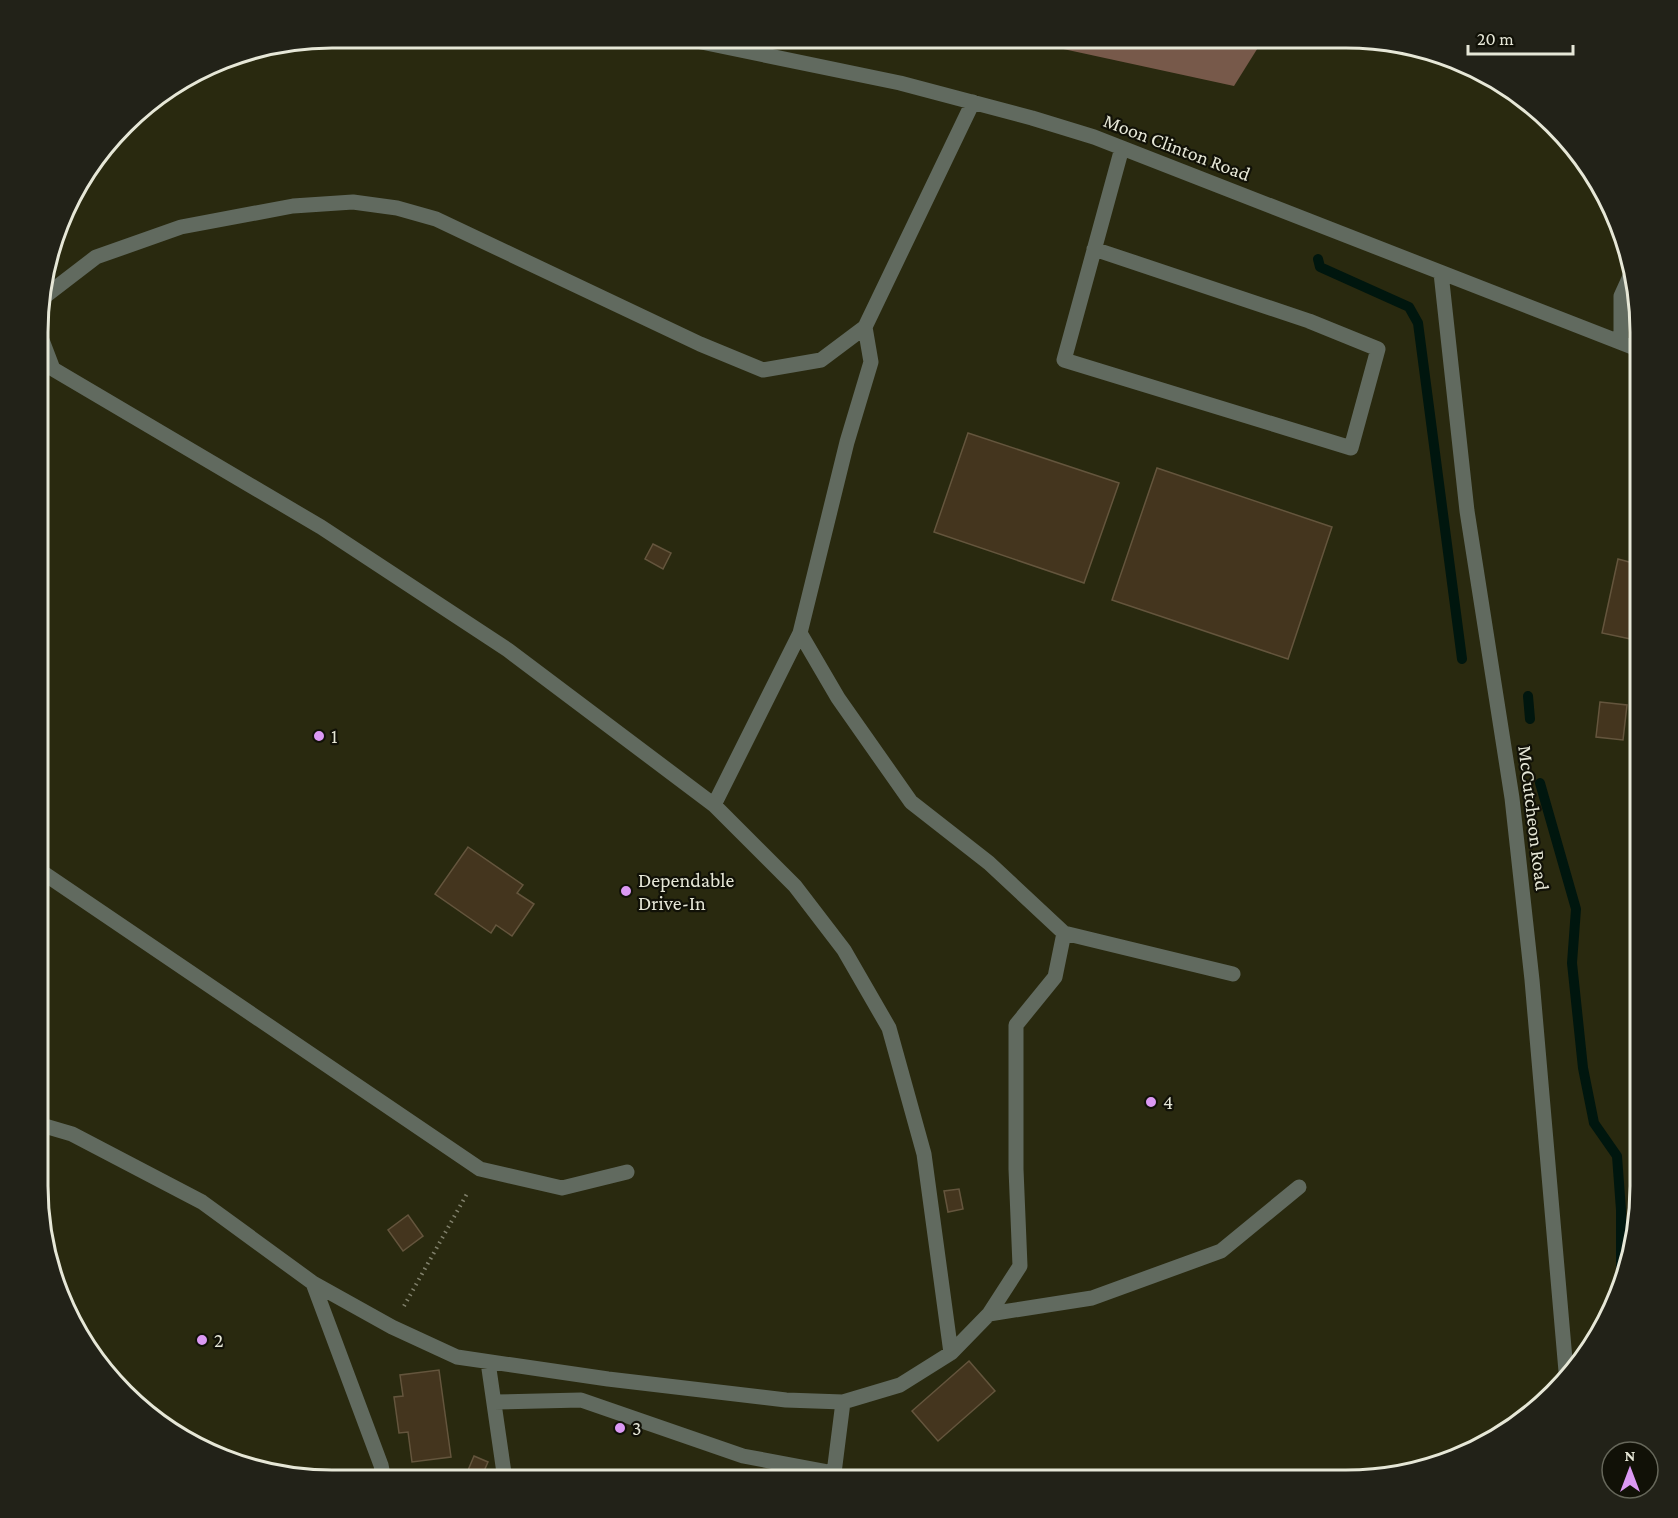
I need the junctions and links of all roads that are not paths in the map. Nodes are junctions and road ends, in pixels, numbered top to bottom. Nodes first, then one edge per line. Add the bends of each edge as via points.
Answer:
1 (730, 48) edge
2 (973, 102) junction
3 (1122, 148) junction
4 (1094, 249) junction
5 (1441, 273) junction
6 (1626, 284) edge
7 (50, 292) edge
8 (865, 327) junction
9 (1621, 342) junction
10 (1630, 346) edge
11 (48, 356) edge
12 (800, 633) junction
13 (714, 805) junction
14 (48, 876) edge
15 (1064, 933) junction
16 (1233, 974) dead end
17 (48, 1127) edge
18 (627, 1172) dead end
19 (1299, 1187) dead end
20 (314, 1283) junction
21 (989, 1314) junction
22 (951, 1353) junction
23 (488, 1362) junction
24 (1566, 1365) edge
25 (494, 1402) junction
26 (843, 1402) junction
27 (382, 1470) edge
28 (504, 1470) edge
29 (818, 1470) edge
30 (834, 1470) edge

1 - 2 street, Moon Clinton Road
2 - 3 street, Moon Clinton Road via 1094,136
2 - 8 street
3 - 4 street
3 - 5 street, Moon Clinton Road
4 - 4 street via 1064,360 1351,448 1378,349 1308,321
5 - 9 street, Moon Clinton Road
5 - 24 street, McCutcheon Road via 1467,511 1512,798
6 - 9 street via 1621,296
7 - 8 street via 96,258 181,227 293,206 353,202 436,219 763,370 821,360
8 - 12 street via 871,362
9 - 10 street, Moon Clinton Road
11 - 13 street via 53,369 321,527 498,644
12 - 13 street
12 - 15 street via 838,698 911,802 988,863
13 - 22 street via 795,886 844,950 889,1028 924,1154
14 - 18 street via 480,1169 562,1188
15 - 16 street
15 - 21 street via 1055,977 1016,1025 1020,1266
17 - 20 street via 72,1134 202,1202
19 - 21 street via 1221,1251 1092,1298
20 - 23 street via 392,1328 457,1357
20 - 27 street
21 - 22 street
22 - 26 street via 900,1385
23 - 25 street
23 - 26 street via 786,1400
25 - 28 street
25 - 29 street via 581,1400 743,1456
26 - 30 street

